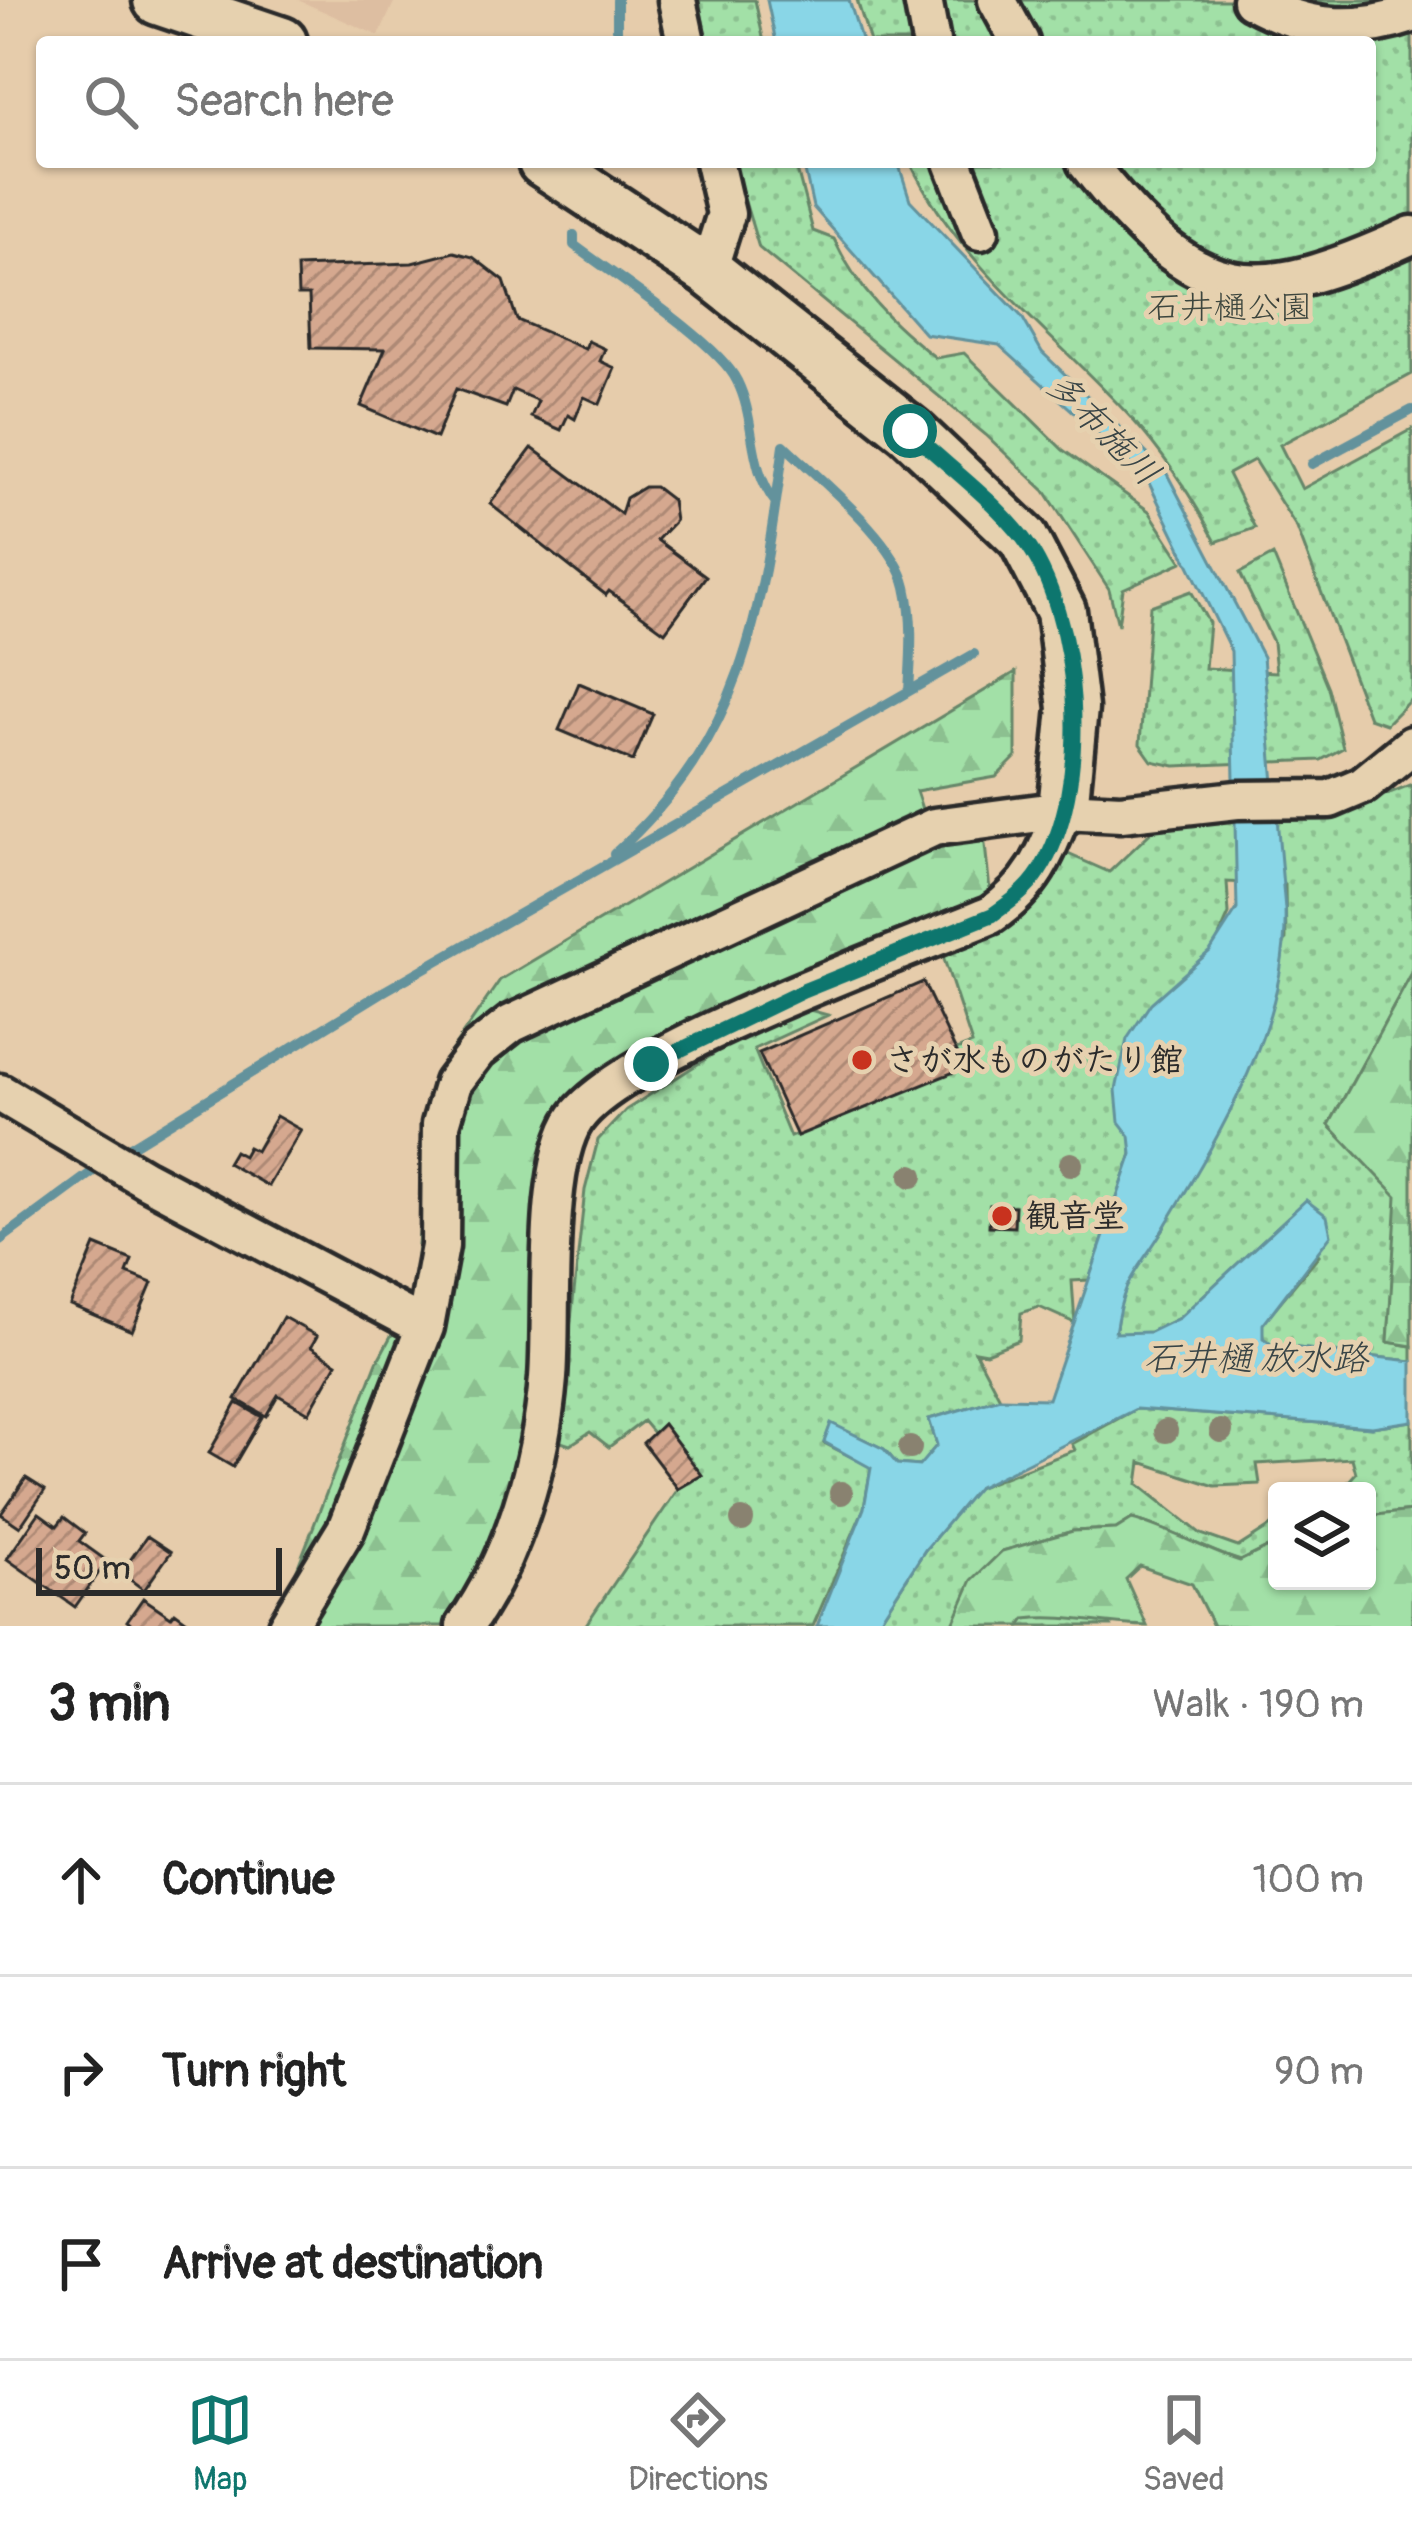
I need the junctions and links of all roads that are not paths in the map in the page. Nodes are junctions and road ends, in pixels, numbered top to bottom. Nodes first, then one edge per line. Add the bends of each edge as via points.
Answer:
1 (158, 0) edge
2 (677, 0) edge
3 (923, 0) edge
4 (1251, 0) edge
5 (988, 10) edge
6 (1412, 14) edge
7 (264, 36) edge
8 (685, 36) edge
9 (931, 36) edge
10 (1014, 36) edge
11 (552, 168) edge
12 (715, 168) edge
13 (955, 168) edge
14 (1092, 168) edge
15 (980, 231) dead end
16 (1412, 236) edge
17 (708, 272) junction
18 (1412, 745) edge
19 (1063, 810) junction
20 (0, 1093) edge
21 (425, 1327) junction
22 (286, 1626) edge
23 (465, 1626) edge

1 - 7 street
2 - 8 street
3 - 9 street
4 - 6 street via 1283,18 1331,28 1373,28
5 - 10 street
11 - 17 street
12 - 17 street via 726,214
13 - 15 street
14 - 16 street via 1165,248 1224,282 1285,285
17 - 19 street via 910,431 1023,538 1061,611 1073,708
18 - 19 street via 1364,784 1330,799
19 - 21 street via 934,827 511,1024 478,1050 453,1083 441,1124 440,1246
19 - 23 street via 1040,870 992,915 803,991 651,1064 577,1117 557,1177 548,1381 536,1460 510,1540
20 - 21 street
21 - 22 street via 346,1528

